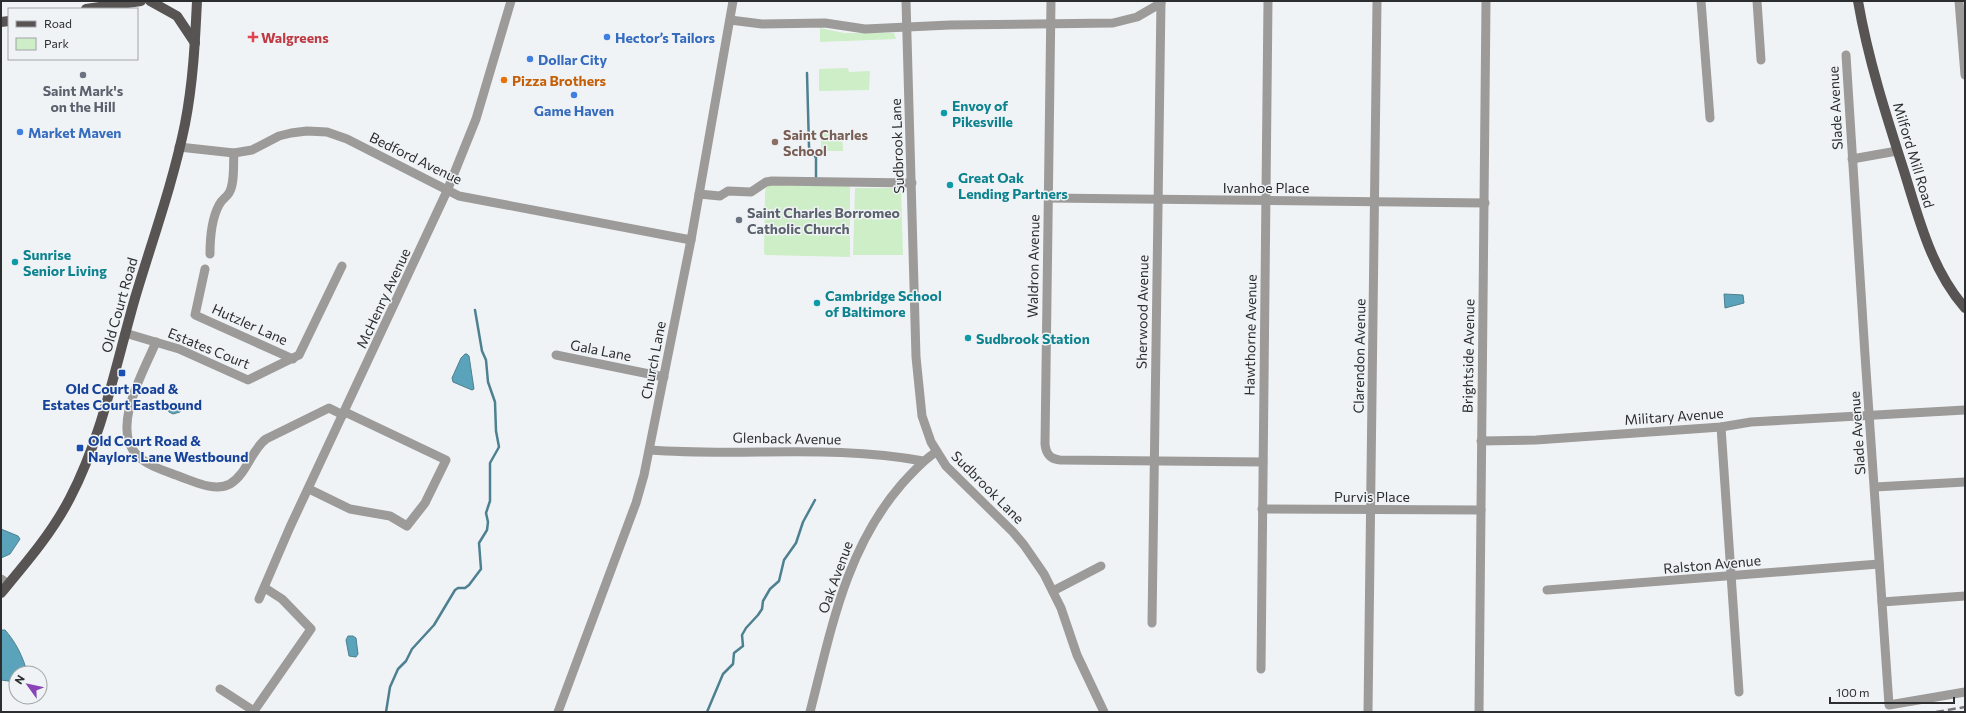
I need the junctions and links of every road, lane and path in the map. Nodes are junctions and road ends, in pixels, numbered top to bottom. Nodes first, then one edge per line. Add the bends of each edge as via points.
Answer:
1 (141, 1) edge
2 (150, 1) edge
3 (197, 1) edge
4 (510, 1) edge
5 (733, 1) edge
6 (906, 1) edge
7 (1051, 1) edge
8 (1268, 1) edge
9 (1377, 1) edge
10 (1486, 1) edge
11 (1702, 1) edge
12 (1757, 1) edge
13 (1858, 1) edge
14 (1959, 1) edge
15 (1161, 2) edge
16 (93, 8) edge
17 (730, 20) junction
18 (1051, 24) junction
19 (907, 27) junction
20 (195, 43) junction
21 (1846, 55) dead end
22 (1761, 60) dead end
23 (1965, 75) edge
24 (1710, 118) dead end
25 (179, 147) junction
26 (1897, 151) junction
27 (234, 153) junction
28 (1852, 159) junction
29 (912, 183) junction
30 (447, 191) junction
31 (699, 194) junction
32 (1048, 198) junction
33 (1157, 200) junction
34 (1266, 201) junction
35 (1375, 202) junction
36 (1484, 203) junction
37 (691, 240) junction
38 (210, 254) dead end
39 (342, 266) dead end
40 (205, 269) dead end
41 (1965, 308) edge
42 (125, 333) junction
43 (156, 342) junction
44 (556, 355) dead end
45 (293, 358) junction
46 (664, 377) junction
47 (1965, 410) edge
48 (344, 414) junction
49 (1869, 414) junction
50 (1721, 427) junction
51 (1481, 441) junction
52 (650, 450) junction
53 (936, 452) junction
54 (923, 461) junction
55 (1154, 461) junction
56 (1263, 462) junction
57 (1965, 482) edge
58 (1875, 487) junction
59 (308, 489) junction
60 (1262, 509) junction
61 (1371, 510) junction
62 (1481, 510) junction
63 (1879, 564) junction
64 (1101, 566) dead end
65 (1732, 576) junction
66 (4, 582) edge
67 (265, 588) junction
68 (1547, 590) dead end
69 (1053, 591) junction
70 (1, 593) edge
71 (1965, 596) edge
72 (259, 598) dead end
73 (1882, 602) junction
74 (1152, 622) dead end
75 (1261, 669) dead end
76 (220, 689) dead end
77 (1739, 692) dead end
78 (1965, 692) edge
79 (558, 712) edge
80 (810, 712) edge
81 (1104, 712) edge
82 (1368, 712) edge
83 (1479, 712) edge

1 - 16 main road
2 - 20 main road via 177,16
3 - 20 main road, Old Court Road
4 - 30 street, McHenry Avenue via 476,118
5 - 17 street, Church Lane
6 - 19 street, Sudbrook Lane
7 - 18 street, Waldron Avenue
8 - 34 street, Hawthorne Avenue
9 - 35 street, Clarendon Avenue
10 - 36 street, Brightside Avenue
11 - 24 street
12 - 22 street
13 - 26 main road, Milford Mill Road via 1871,61
14 - 23 street
15 - 18 street via 1147,12 1126,21
15 - 33 street, Sherwood Avenue
17 - 19 street via 762,24 825,23 865,29
17 - 31 street, Church Lane
18 - 19 street
18 - 32 street, Waldron Avenue
19 - 29 street, Sudbrook Lane
20 - 25 main road, Old Court Road via 192,81
21 - 28 street, Slade Avenue
25 - 27 street, Bedford Avenue
25 - 42 main road, Old Court Road
26 - 28 street, Slade Avenue
26 - 41 main road, Milford Mill Road via 1929,248 1948,285
27 - 30 street, Bedford Avenue via 252,150 291,133 307,130 326,132 347,139
27 - 38 street via 229,193 216,212 210,234
28 - 49 street, Slade Avenue
29 - 31 street via 772,181 751,192 728,191 720,196
29 - 53 street, Sudbrook Lane via 917,382 922,416
30 - 37 street, Bedford Avenue via 481,201
30 - 48 street, McHenry Avenue
31 - 37 street, Church Lane
32 - 33 street, Ivanhoe Place
32 - 55 street, Waldron Avenue via 1045,450 1050,457 1060,460
33 - 34 street, Ivanhoe Place
33 - 55 street, Sherwood Avenue
34 - 35 street, Ivanhoe Place
34 - 56 street, Hawthorne Avenue
35 - 36 street, Ivanhoe Place
35 - 61 street, Clarendon Avenue
36 - 51 street, Brightside Avenue
37 - 46 street, Church Lane
39 - 45 street, Estates Court via 299,355
40 - 45 street, Hutzler Lane via 195,315
42 - 43 street, Estates Court
42 - 66 main road, Old Court Road via 97,431 79,481 57,521
43 - 45 street, Estates Court via 179,349 248,380
43 - 48 street via 131,404 126,435 138,456 154,466 205,486 222,486 235,480 266,439 329,408
44 - 46 street, Gala Lane
46 - 52 street, Church Lane
47 - 49 street, Military Avenue
48 - 59 street, McHenry Avenue
48 - 59 street via 446,460 425,503 407,526 390,516 350,509
49 - 50 street, Military Avenue via 1751,422
49 - 58 street, Slade Avenue
50 - 51 street, Military Avenue via 1536,440
50 - 65 street
51 - 62 street, Brightside Avenue
52 - 54 street, Glenback Avenue via 840,452
52 - 79 street, Church Lane via 636,503
53 - 54 street, Oak Avenue
53 - 69 street, Sudbrook Lane via 946,466 1024,545
54 - 80 street, Oak Avenue via 881,510 853,562 835,616
55 - 56 street
55 - 74 street, Sherwood Avenue
56 - 60 street, Hawthorne Avenue
57 - 58 street
58 - 63 street, Slade Avenue
59 - 67 street, McHenry Avenue
60 - 61 street, Purvis Place
60 - 75 street, Hawthorne Avenue
61 - 62 street, Purvis Place
61 - 82 street, Clarendon Avenue
62 - 83 street, Brightside Avenue
63 - 65 street, Ralston Avenue
63 - 73 street, Slade Avenue
64 - 69 street
65 - 68 street, Ralston Avenue
65 - 77 street
66 - 70 main road, Old Court Road
67 - 72 street, McHenry Avenue
67 - 76 street via 282,599 311,629 254,711
69 - 81 street, Sudbrook Lane via 1076,655
71 - 73 street
73 - 78 street, Slade Avenue via 1889,705

